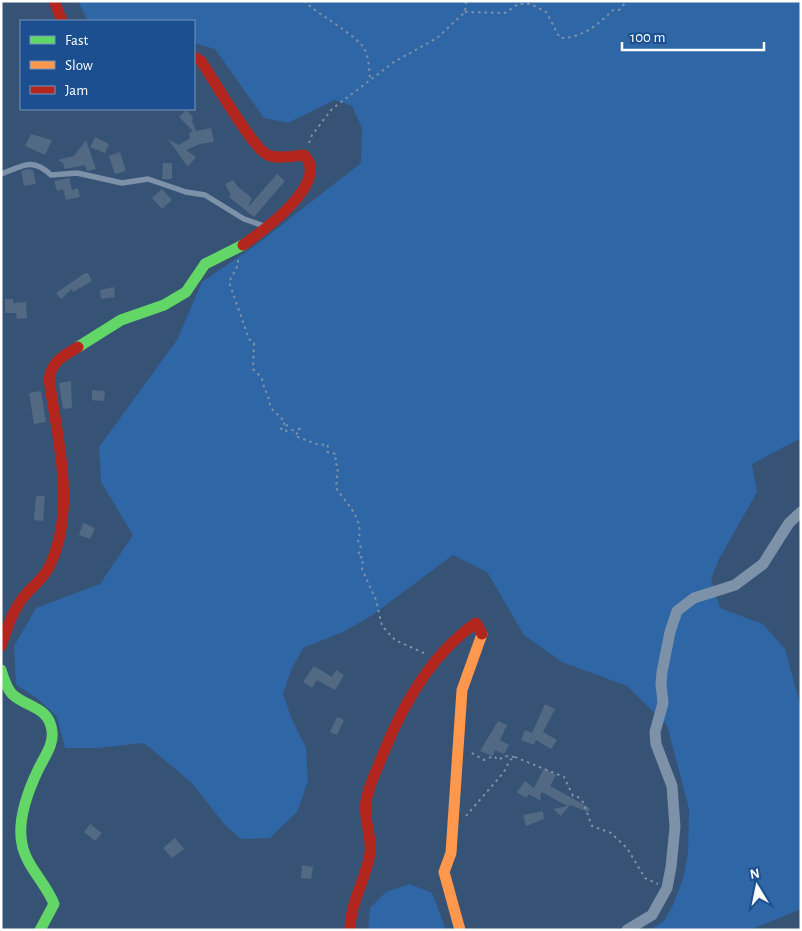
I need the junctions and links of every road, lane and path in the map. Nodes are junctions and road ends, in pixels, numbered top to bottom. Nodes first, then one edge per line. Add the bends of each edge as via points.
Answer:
1 (54, 1) edge
2 (304, 1) edge
3 (466, 1) edge
4 (627, 1) edge
5 (465, 12) junction
6 (62, 20) edge
7 (195, 58) edge
8 (370, 79) junction
9 (304, 155) junction
10 (1, 174) edge
11 (266, 227) junction
12 (238, 248) junction
13 (801, 512) edge
14 (1, 646) edge
15 (437, 659) junction
16 (1, 670) edge
17 (459, 746) junction
18 (514, 757) junction
19 (463, 820) dead end
20 (667, 888) junction
21 (40, 930) edge
22 (350, 930) edge
23 (460, 930) edge
24 (627, 930) edge

1 - 6 main road
2 - 8 path via 356,38 365,49
3 - 5 path
4 - 5 path via 620,10 613,10 600,23 573,38 560,38 546,12 531,4 518,4 505,13
5 - 8 path via 436,38
7 - 9 main road via 201,61 266,154 281,157
8 - 9 path via 332,109 312,135
9 - 11 main road via 310,161 311,172 305,189
10 - 11 lane via 30,163 51,175 77,174 122,183 148,180 205,195
11 - 12 main road
12 - 14 main road via 205,264 186,292 164,305 121,320 58,359 51,368 49,379 62,482 57,542 52,562 18,605
12 - 15 path via 238,265 229,282 249,339 254,344 253,370 262,378 270,398 270,408 285,422 281,429 287,425 286,431 300,429 295,436 328,445 327,452 336,454 336,488 355,512 361,545 358,556 363,558 362,569 376,600 382,626 395,640
13 - 20 street via 789,523 764,564 735,585 694,598 677,611 662,672 663,703 655,732 656,744 672,786 675,827
15 - 17 main road via 460,633 476,623 480,627 483,635 462,690
15 - 22 main road via 413,692 389,736 368,789 364,810 372,843 351,906
16 - 21 main road via 8,691 15,698 36,705 46,713 52,726 48,754 27,797 21,835 26,855 36,875 48,888 54,904
17 - 18 path via 484,760 493,756 499,760 504,756
17 - 23 main road via 452,806 451,853 444,872
18 - 19 path
18 - 20 path via 564,777 573,796 583,802 592,826 611,833 627,848 645,878
20 - 24 street via 652,915

